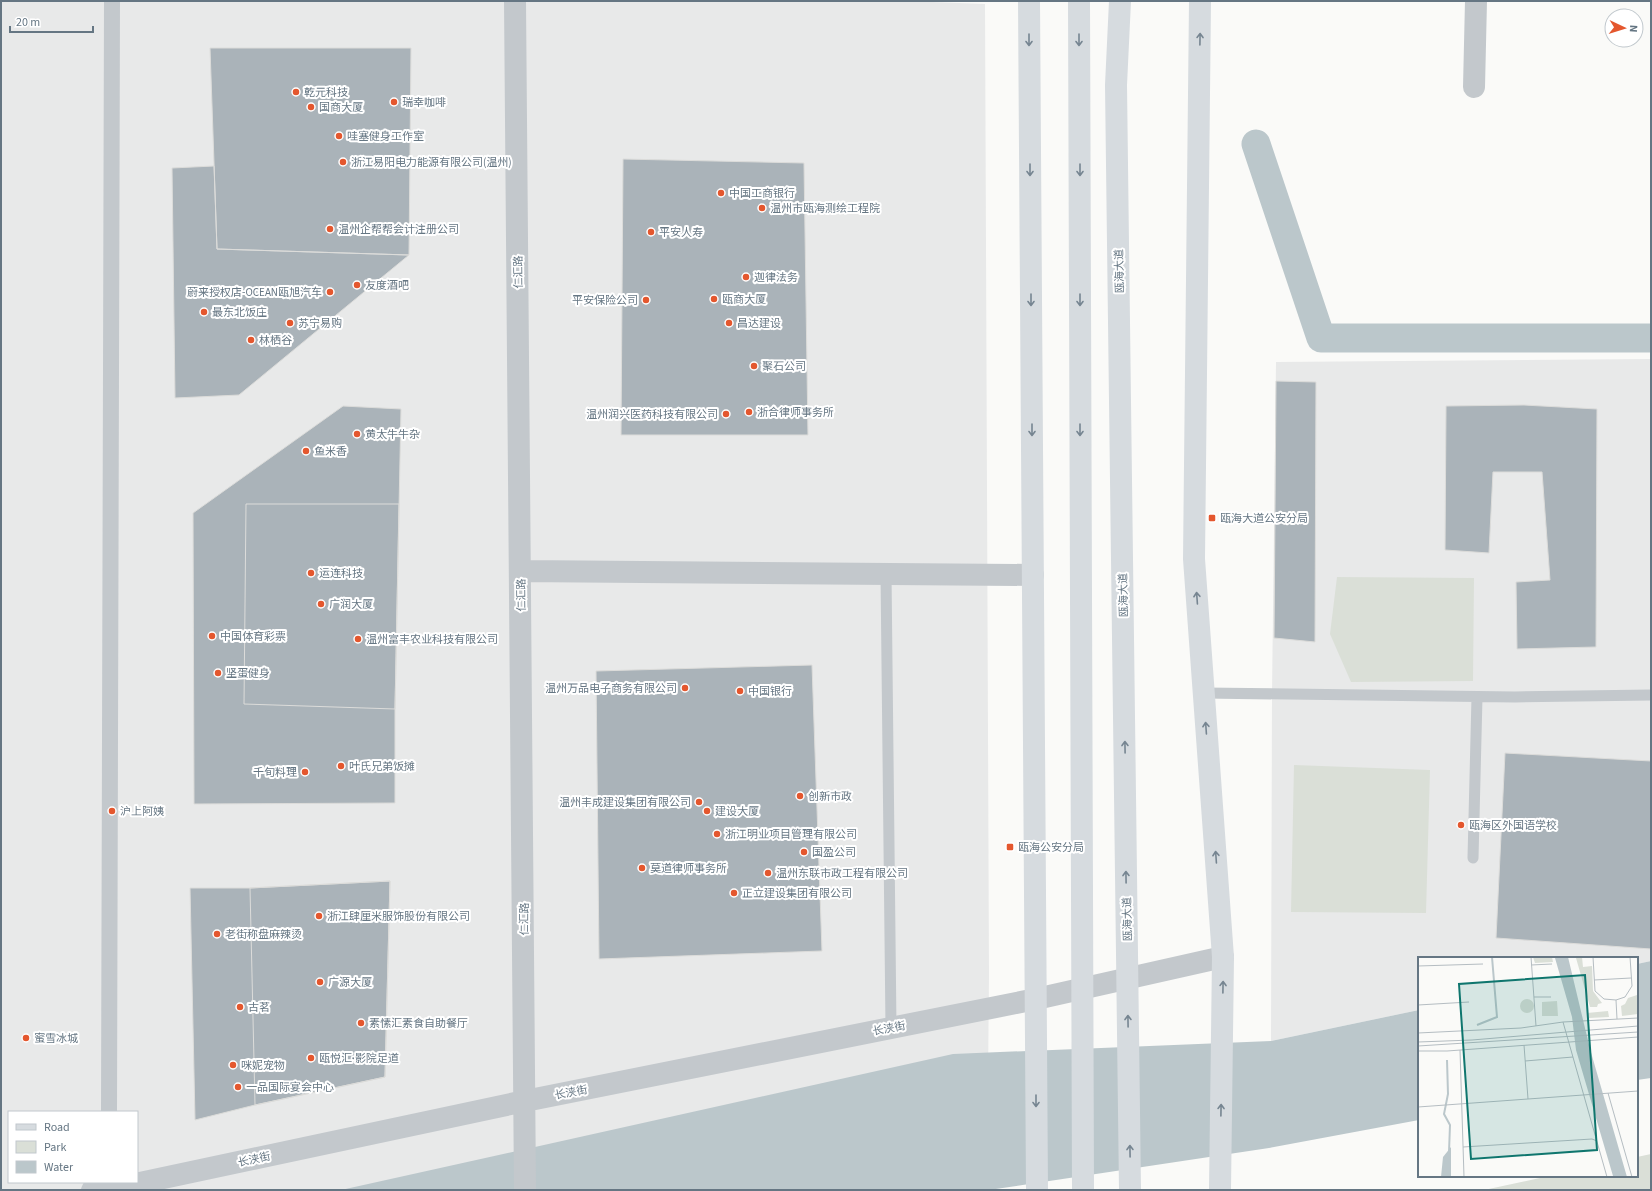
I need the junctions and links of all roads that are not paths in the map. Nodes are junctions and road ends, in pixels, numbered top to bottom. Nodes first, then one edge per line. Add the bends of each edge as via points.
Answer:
1 (112, 1) edge
2 (515, 1) edge
3 (1029, 1) edge
4 (1079, 1) edge
5 (1120, 1) edge
6 (1200, 1) edge
7 (1476, 1) edge
8 (1474, 87) dead end
9 (520, 571) junction
10 (886, 573) junction
11 (1033, 575) junction
12 (1204, 693) junction
13 (1651, 695) edge
14 (1478, 697) junction
15 (1473, 858) dead end
16 (1223, 957) junction
17 (1036, 1000) junction
18 (891, 1028) junction
19 (525, 1101) junction
20 (109, 1111) edge
21 (1037, 1187) edge
22 (107, 1190) edge
23 (525, 1190) edge
24 (1083, 1190) edge
25 (1130, 1190) edge
26 (1220, 1190) edge

1 - 20 street
2 - 9 street, 仁汇路
3 -> 11 main road
4 -> 24 main road
25 -> 5 main road, 瓯海大道 via 1116,85
12 -> 6 main road via 1194,559
7 - 8 street
9 - 10 street
9 - 19 street, 仁汇路
10 - 11 street
10 - 18 lane
11 - 17 main road
12 - 14 lane
16 -> 12 main road
13 - 14 lane
14 - 15 lane
16 - 17 street, 长浃街
26 -> 16 main road
17 - 18 street, 长浃街
17 -> 21 main road
18 - 19 street, 长浃街
19 - 22 street, 长浃街
19 - 23 street, 仁汇路

